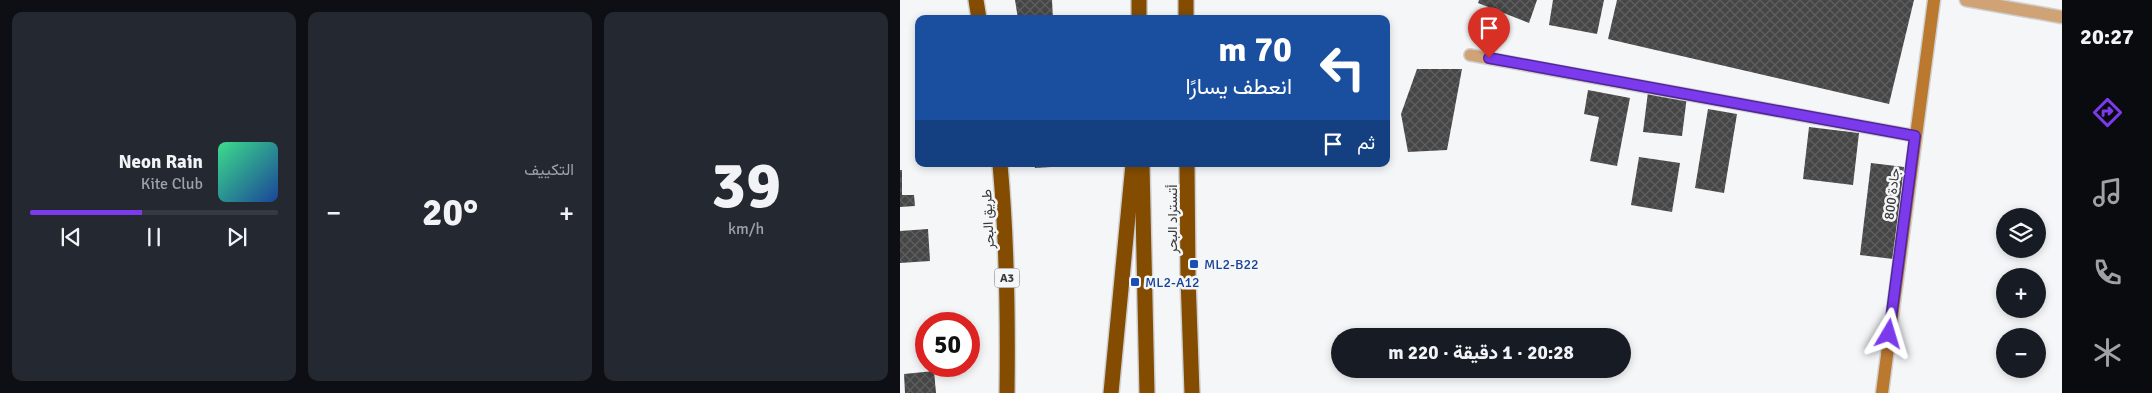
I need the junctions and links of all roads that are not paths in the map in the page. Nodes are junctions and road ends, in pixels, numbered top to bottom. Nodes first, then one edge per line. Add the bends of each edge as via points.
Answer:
1 (976, 0) edge
2 (1139, 0) edge
3 (1186, 0) edge
4 (1934, 0) edge
5 (1966, 0) edge
6 (979, 15) edge
7 (1139, 15) edge
8 (1186, 15) edge
9 (2062, 17) edge
10 (1470, 55) dead end
11 (1915, 136) junction
12 (1000, 167) edge
13 (1133, 167) edge
14 (1142, 167) edge
15 (1188, 167) edge
16 (1007, 393) edge
17 (1110, 393) edge
18 (1147, 393) edge
19 (1192, 393) edge
20 (1882, 393) edge

1 - 6 highway
2 - 7 highway
3 - 8 highway
4 - 11 main road, جادة 800
5 - 9 street
10 - 11 lane
11 - 20 main road, جادة 800
12 - 16 highway, طريق البحر / A3 via 1008,324
13 - 17 highway
14 - 18 highway, أتستراد البحر
15 - 19 highway, أتستراد البحر

